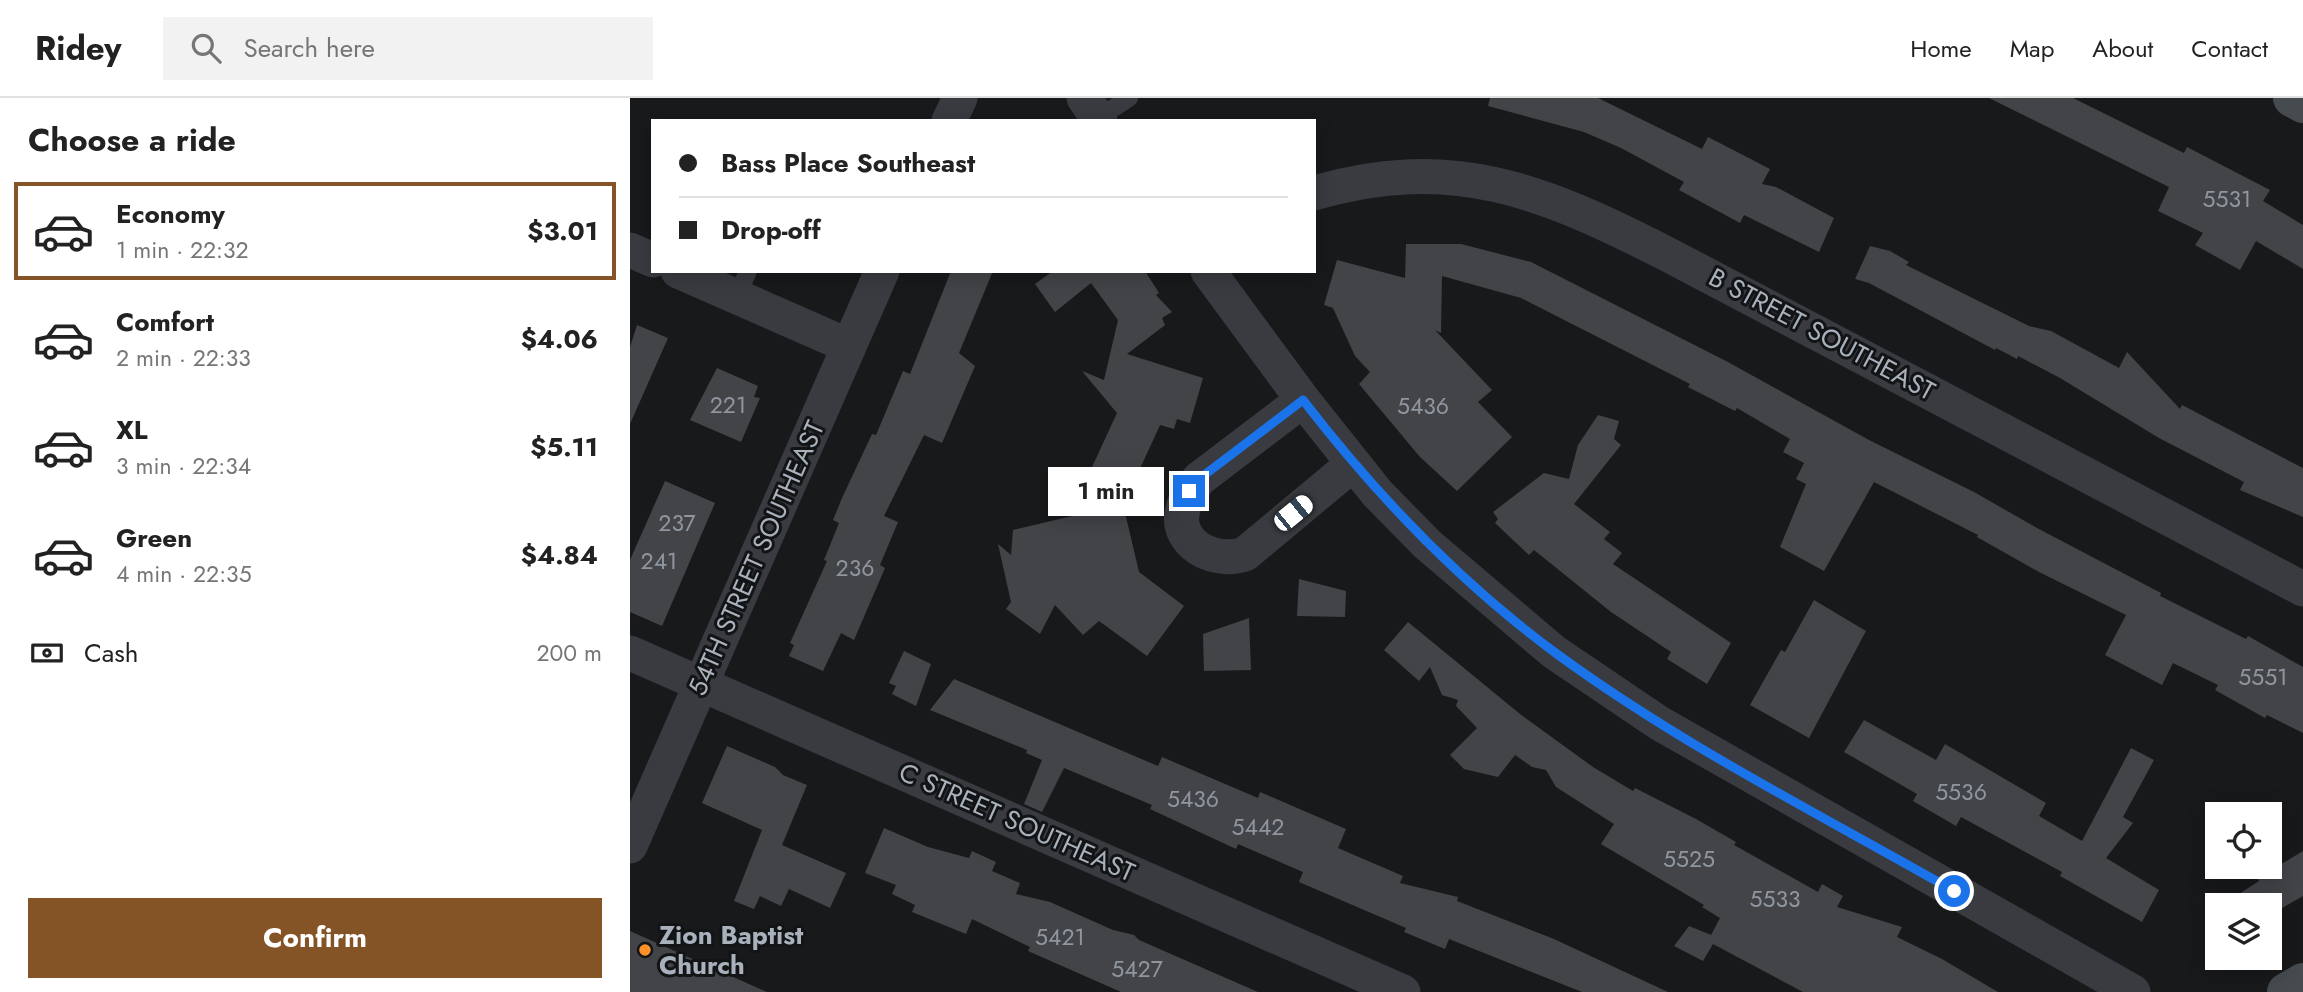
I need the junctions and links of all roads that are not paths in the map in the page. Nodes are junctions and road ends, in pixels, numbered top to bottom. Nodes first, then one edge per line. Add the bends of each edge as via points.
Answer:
1 (960, 98) edge
2 (1129, 98) edge
3 (2292, 98) edge
4 (2303, 104) edge
5 (1094, 112) edge
6 (951, 119) edge
7 (1316, 193) edge
8 (630, 250) edge
9 (651, 259) edge
10 (688, 273) edge
11 (881, 273) edge
12 (1209, 273) edge
13 (743, 284) edge
14 (849, 346) junction
15 (1303, 400) junction
16 (1353, 464) junction
17 (2303, 589) edge
18 (630, 653) edge
19 (701, 684) junction
20 (630, 846) edge
21 (2303, 982) edge
22 (1403, 992) edge
23 (2133, 992) edge
24 (2286, 992) edge

1 - 6 street
2 - 5 lane
3 - 4 main road
7 - 17 street, B STREET SOUTHEAST via 1380,179 1445,176 1541,195 1665,253
8 - 9 street
10 - 13 street
11 - 14 street, 54TH STREET SOUTHEAST
12 - 15 street
13 - 14 street
14 - 19 street, 54TH STREET SOUTHEAST
15 - 16 street
15 - 16 street via 1194,485 1183,509 1182,524 1189,539 1215,557 1231,559 1245,554
16 - 23 street via 1427,544 1497,607 1623,700
18 - 19 street, C STREET SOUTHEAST
19 - 20 street, 54TH STREET SOUTHEAST
19 - 22 street, C STREET SOUTHEAST
21 - 24 main road

